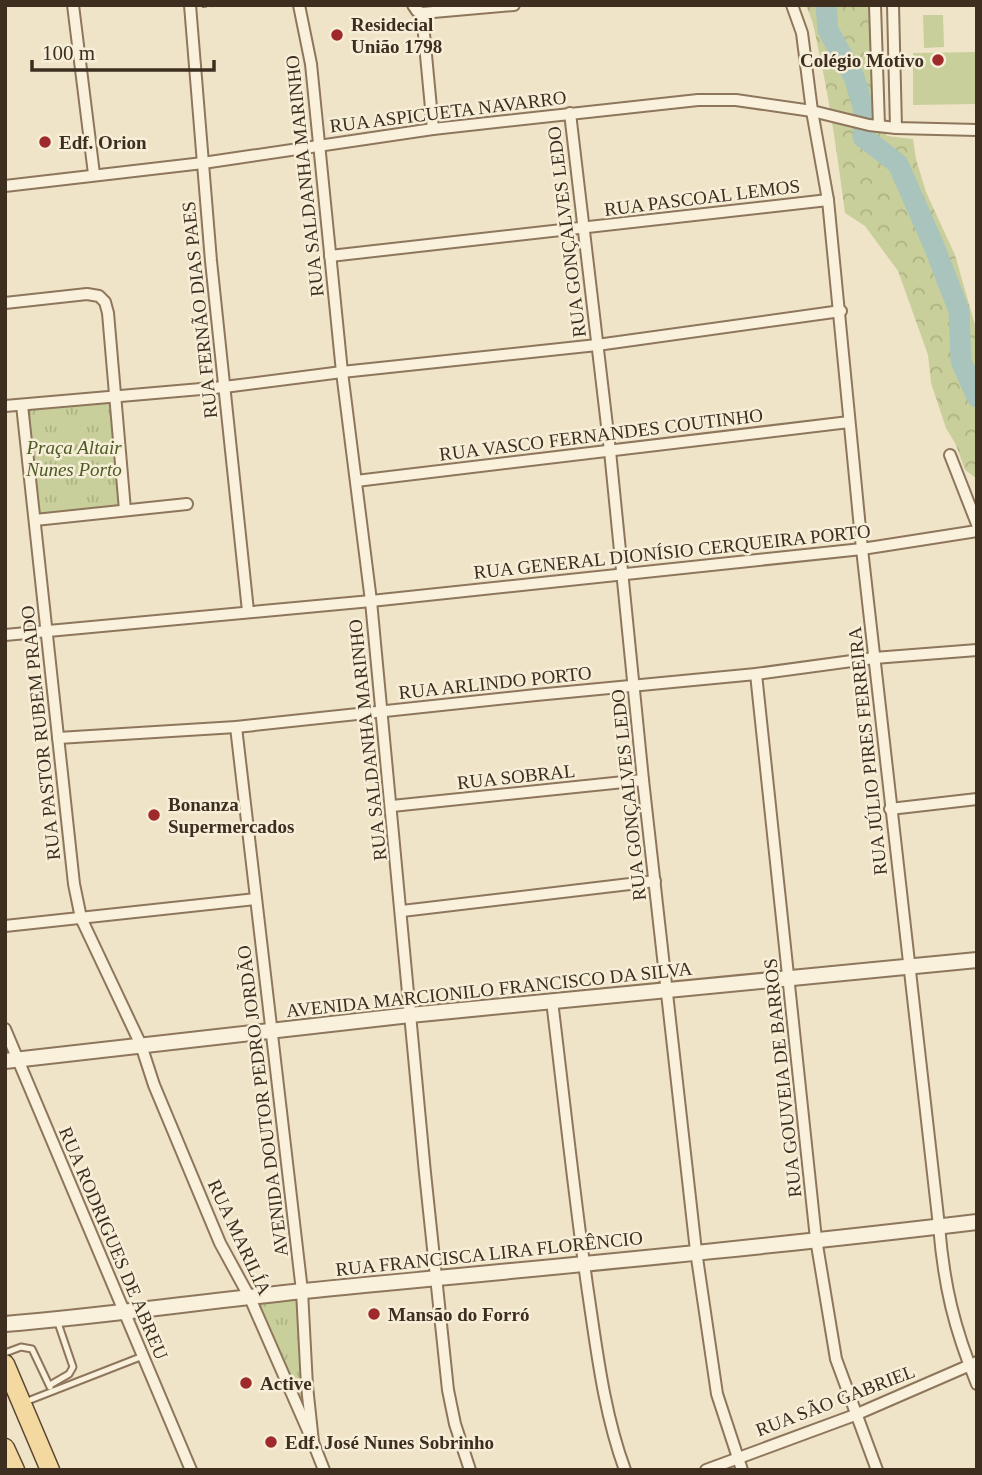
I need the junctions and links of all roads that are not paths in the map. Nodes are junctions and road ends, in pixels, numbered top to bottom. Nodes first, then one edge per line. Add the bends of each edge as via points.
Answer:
1 (73, 5) edge
2 (299, 5) edge
3 (413, 5) edge
4 (514, 5) edge
5 (792, 5) edge
6 (875, 5) edge
7 (893, 5) edge
8 (190, 7) edge
9 (422, 13) junction
10 (812, 111) junction
11 (570, 113) junction
12 (869, 124) junction
13 (896, 128) junction
14 (433, 130) junction
15 (977, 130) edge
16 (318, 145) junction
17 (203, 163) junction
18 (94, 174) junction
19 (5, 186) edge
20 (828, 200) junction
21 (584, 228) junction
22 (330, 256) junction
23 (5, 303) edge
24 (841, 311) junction
25 (597, 345) junction
26 (342, 372) junction
27 (224, 387) junction
28 (114, 397) junction
29 (22, 405) junction
30 (5, 406) edge
31 (849, 422) junction
32 (610, 451) junction
33 (950, 455) dead end
34 (356, 481) junction
35 (187, 504) dead end
36 (125, 510) junction
37 (35, 520) junction
38 (977, 524) edge
39 (977, 531) edge
40 (862, 549) junction
41 (622, 574) junction
42 (371, 601) junction
43 (248, 611) junction
44 (46, 633) junction
45 (5, 635) edge
46 (977, 650) edge
47 (874, 658) junction
48 (756, 674) junction
49 (634, 686) junction
50 (382, 710) junction
51 (236, 727) junction
52 (58, 738) junction
53 (643, 780) junction
54 (977, 799) edge
55 (391, 806) junction
56 (890, 809) junction
57 (655, 881) junction
58 (256, 898) junction
59 (402, 911) junction
60 (81, 918) junction
61 (5, 926) edge
62 (977, 960) edge
63 (910, 968) junction
64 (789, 978) junction
65 (667, 989) junction
66 (552, 1001) junction
67 (410, 1015) junction
68 (5, 1029) edge
69 (271, 1032) junction
70 (141, 1045) junction
71 (11, 1060) edge
72 (977, 1222) edge
73 (939, 1226) junction
74 (816, 1239) junction
75 (696, 1251) junction
76 (584, 1263) junction
77 (436, 1280) junction
78 (302, 1291) junction
79 (250, 1298) junction
80 (126, 1313) junction
81 (57, 1320) junction
82 (5, 1324) edge
83 (5, 1353) edge
84 (144, 1356) junction
85 (973, 1363) edge
86 (5, 1364) edge
87 (977, 1384) edge
88 (51, 1388) junction
89 (22, 1403) junction
90 (855, 1415) junction
91 (313, 1442) junction
92 (5, 1448) edge
93 (736, 1457) junction
94 (15, 1470) edge
95 (50, 1470) edge
96 (191, 1470) edge
97 (324, 1470) edge
98 (470, 1470) edge
99 (625, 1470) edge
100 (706, 1470) edge
101 (742, 1470) edge
102 (877, 1470) edge

1 - 18 street
2 - 16 street, RUA SALDANHA MARINHO via 310,57
3 - 9 street
4 - 9 street
5 - 10 street, RUA JÚLIO PIRES FERREIRA via 802,33
6 - 12 street
7 - 13 street
8 - 17 street, RUA FERNÃO DIAS PAES
9 - 14 street
10 - 11 street, RUA ASPICUETA NAVARRO via 736,100 698,100
10 - 12 street, RUA ASPICUETA NAVARRO
10 - 20 street, RUA JÚLIO PIRES FERREIRA
11 - 14 street, RUA ASPICUETA NAVARRO
11 - 21 street, RUA GONÇALVES LEDO
12 - 13 street, RUA ASPICUETA NAVARRO
13 - 15 street, RUA ASPICUETA NAVARRO
14 - 16 street, RUA ASPICUETA NAVARRO
16 - 17 street, RUA ASPICUETA NAVARRO
16 - 22 street, RUA SALDANHA MARINHO
17 - 18 street, RUA ASPICUETA NAVARRO
17 - 27 street, RUA FERNÃO DIAS PAES
18 - 19 street, RUA ASPICUETA NAVARRO
20 - 21 street, RUA PASCOAL LEMOS
20 - 24 street, RUA JÚLIO PIRES FERREIRA
21 - 22 street, RUA PASCOAL LEMOS
21 - 25 street, RUA GONÇALVES LEDO
22 - 26 street, RUA SALDANHA MARINHO
23 - 28 street via 99,296 108,313
24 - 25 street
24 - 31 street, RUA JÚLIO PIRES FERREIRA
25 - 26 street
25 - 32 street, RUA GONÇALVES LEDO
26 - 27 street
26 - 34 street, RUA SALDANHA MARINHO
27 - 28 street
27 - 43 street, RUA FERNÃO DIAS PAES
28 - 29 street
28 - 36 street
29 - 30 street
29 - 37 street, RUA PASTOR RUBEM PRADO
31 - 32 street, RUA VASCO FERNANDES COUTINHO
31 - 40 street, RUA JÚLIO PIRES FERREIRA
32 - 34 street, RUA VASCO FERNANDES COUTINHO
32 - 41 street, RUA GONÇALVES LEDO
33 - 38 street
34 - 42 street, RUA SALDANHA MARINHO
35 - 36 street
36 - 37 street
37 - 44 street, RUA PASTOR RUBEM PRADO
39 - 40 street, RUA GENERAL DIONÍSIO CERQUEIRA PORTO
40 - 41 street, RUA GENERAL DIONÍSIO CERQUEIRA PORTO
40 - 47 street, RUA JÚLIO PIRES FERREIRA
41 - 42 street, RUA GENERAL DIONÍSIO CERQUEIRA PORTO
41 - 49 street, RUA GONÇALVES LEDO
42 - 43 street, RUA GENERAL DIONÍSIO CERQUEIRA PORTO
42 - 50 street, RUA SALDANHA MARINHO
43 - 44 street, RUA GENERAL DIONÍSIO CERQUEIRA PORTO
44 - 45 street, RUA GENERAL DIONÍSIO CERQUEIRA PORTO
44 - 52 street, RUA PASTOR RUBEM PRADO
46 - 47 street, RUA ARLINDO PORTO
47 - 48 street, RUA ARLINDO PORTO
47 - 56 street, RUA JÚLIO PIRES FERREIRA
48 - 49 street, RUA ARLINDO PORTO
48 - 64 street, RUA GOUVEIA DE BARROS
49 - 50 street, RUA ARLINDO PORTO
49 - 53 street, RUA GONÇALVES LEDO
50 - 51 street, RUA ARLINDO PORTO
50 - 55 street, RUA SALDANHA MARINHO
51 - 52 street, RUA ARLINDO PORTO
51 - 58 street, AVENIDA DOUTOR PEDRO JORDÃO
52 - 60 street, RUA PASTOR RUBEM PRADO
53 - 55 street, RUA SOBRAL
53 - 57 street, RUA GONÇALVES LEDO
54 - 56 street
55 - 59 street, RUA SALDANHA MARINHO
56 - 63 street, RUA JÚLIO PIRES FERREIRA
57 - 59 street
57 - 65 street, RUA GONÇALVES LEDO
58 - 60 street
58 - 69 street, AVENIDA DOUTOR PEDRO JORDÃO
59 - 67 street, RUA SALDANHA MARINHO
60 - 61 street
60 - 70 street, RUA PASTOR RUBEM PRADO
62 - 63 street, AVENIDA MARCIONILO FRANCISCO DA SILVA
63 - 64 street, AVENIDA MARCIONILO FRANCISCO DA SILVA
63 - 73 street, RUA JÚLIO PIRES FERREIRA
64 - 65 street, AVENIDA MARCIONILO FRANCISCO DA SILVA
64 - 74 street, RUA GOUVEIA DE BARROS
65 - 66 street, AVENIDA MARCIONILO FRANCISCO DA SILVA
65 - 75 street, RUA GONÇALVES LEDO
66 - 67 street, AVENIDA MARCIONILO FRANCISCO DA SILVA
66 - 76 street
67 - 69 street, AVENIDA MARCIONILO FRANCISCO DA SILVA
67 - 77 street, RUA SALDANHA MARINHO
68 - 71 street, RUA RODRIGUES DE ABREU
69 - 70 street, AVENIDA MARCIONILO FRANCISCO DA SILVA
69 - 78 street, AVENIDA DOUTOR PEDRO JORDÃO
70 - 71 street, AVENIDA MARCIONILO FRANCISCO DA SILVA
70 - 79 street, RUA MARILÍA via 220,1243
71 - 80 street, RUA RODRIGUES DE ABREU
72 - 73 street, RUA FRANCISCA LIRA FLORÊNCIO
73 - 74 street, RUA FRANCISCA LIRA FLORÊNCIO
73 - 85 street, RUA JÚLIO PIRES FERREIRA via 949,1305
74 - 75 street, RUA FRANCISCA LIRA FLORÊNCIO
74 - 90 street, RUA GOUVEIA DE BARROS via 836,1359
75 - 76 street, RUA FRANCISCA LIRA FLORÊNCIO
75 - 93 street, RUA GONÇALVES LEDO via 717,1394
76 - 77 street, RUA FRANCISCA LIRA FLORÊNCIO
76 - 99 street via 599,1368
77 - 78 street, RUA FRANCISCA LIRA FLORÊNCIO
77 - 98 street, RUA SALDANHA MARINHO via 448,1390
78 - 79 street, RUA FRANCISCA LIRA FLORÊNCIO
78 - 91 street, AVENIDA DOUTOR PEDRO JORDÃO
79 - 80 street, RUA FRANCISCA LIRA FLORÊNCIO
79 - 91 street, RUA MARILÍA
80 - 81 street, RUA FRANCISCA LIRA FLORÊNCIO
80 - 84 street, RUA RODRIGUES DE ABREU
81 - 82 street, RUA FRANCISCA LIRA FLORÊNCIO
81 - 88 lane via 74,1367
83 - 88 lane via 32,1349
84 - 88 lane
84 - 96 street, RUA RODRIGUES DE ABREU
85 - 87 street, RUA JÚLIO PIRES FERREIRA
85 - 90 street, RUA SÃO GABRIEL
86 - 89 main road
88 - 89 lane
89 - 95 main road
90 - 93 street, RUA SÃO GABRIEL
90 - 102 street, RUA GOUVEIA DE BARROS
91 - 97 street, AVENIDA DOUTOR PEDRO JORDÃO
92 - 94 main road
93 - 100 street, RUA SÃO GABRIEL
93 - 101 street, RUA GONÇALVES LEDO

